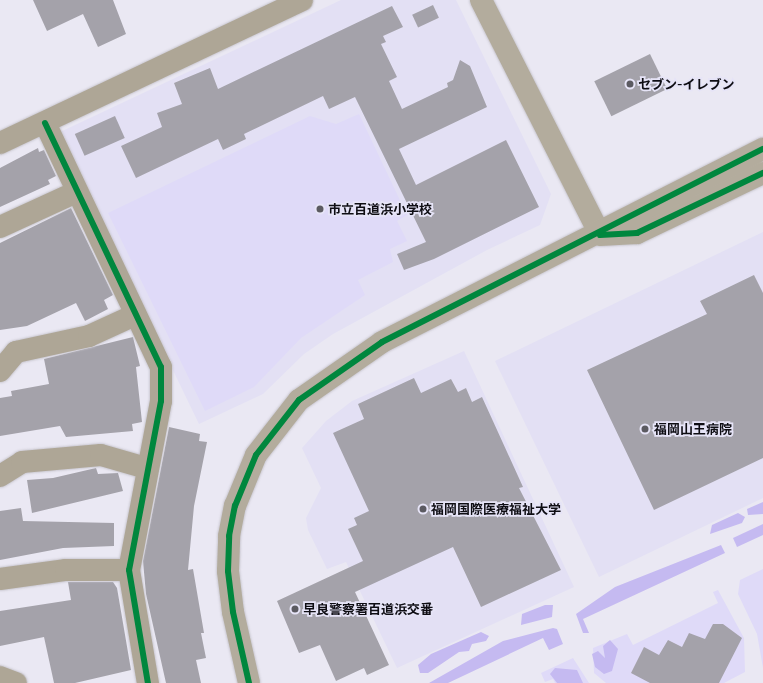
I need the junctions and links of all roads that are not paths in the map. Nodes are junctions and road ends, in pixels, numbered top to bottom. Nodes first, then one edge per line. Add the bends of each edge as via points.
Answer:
1 (302, 0) edge
2 (481, 0) edge
3 (45, 123) junction
4 (0, 143) edge
5 (763, 149) edge
6 (763, 173) edge
7 (76, 192) junction
8 (0, 227) edge
9 (600, 234) junction
10 (136, 316) junction
11 (0, 371) edge
12 (146, 468) junction
13 (0, 476) edge
14 (129, 570) junction
15 (0, 579) edge
16 (0, 677) edge
17 (16, 683) edge
18 (148, 683) edge
19 (249, 683) edge

1 - 3 street
2 - 9 street
3 - 4 street
3 - 7 street
5 - 9 street via 629,214
6 - 9 street via 637,233
7 - 8 street
7 - 10 street
9 - 19 street via 382,342 324,379 299,400 272,431 244,482 229,536 228,571 233,612
10 - 11 street via 89,336 16,352
10 - 12 street via 161,367 161,401
12 - 13 street via 101,455 22,462
12 - 14 street
14 - 15 street via 66,570
14 - 18 street
16 - 17 street

